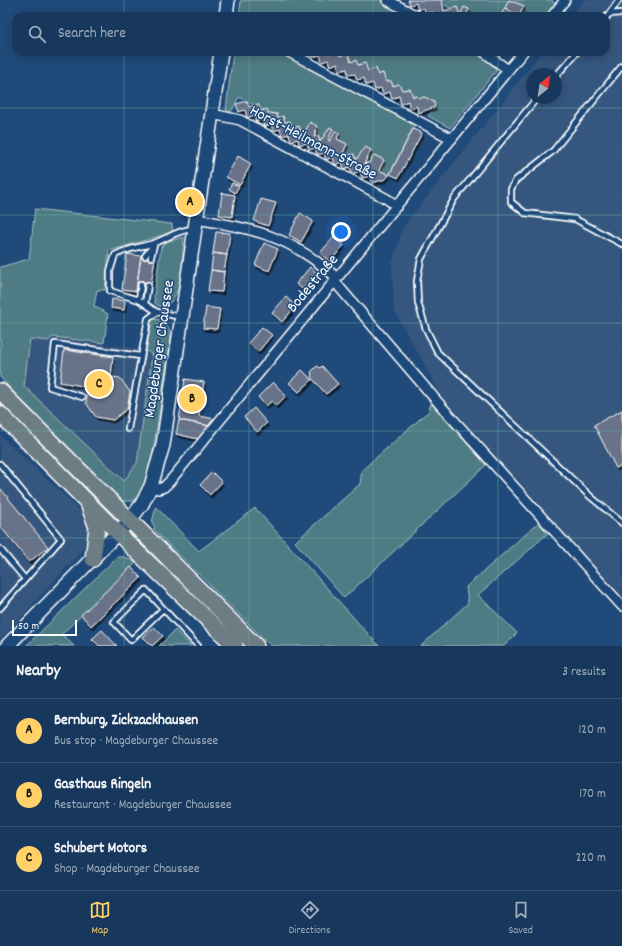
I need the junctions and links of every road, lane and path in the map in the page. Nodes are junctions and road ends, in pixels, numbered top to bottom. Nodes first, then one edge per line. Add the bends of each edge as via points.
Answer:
1 (228, 0) edge
2 (387, 0) edge
3 (619, 0) edge
4 (563, 1) edge
5 (226, 12) edge
6 (410, 12) edge
7 (555, 12) edge
8 (610, 13) edge
9 (622, 13) edge
10 (610, 16) edge
11 (220, 56) edge
12 (296, 56) edge
13 (489, 56) edge
14 (519, 56) edge
15 (574, 56) edge
16 (622, 66) edge
17 (562, 69) edge
18 (508, 70) junction
19 (532, 104) edge
20 (212, 114) junction
21 (452, 139) junction
22 (397, 206) junction
23 (195, 224) junction
24 (155, 243) junction
25 (622, 244) edge
26 (145, 256) dead end
27 (151, 257) dead end
28 (336, 279) junction
29 (141, 284) dead end
30 (148, 285) dead end
31 (139, 300) junction
32 (145, 304) junction
33 (157, 312) junction
34 (182, 317) junction
35 (140, 356) junction
36 (0, 391) edge
37 (82, 397) dead end
38 (0, 414) edge
39 (128, 430) dead end
40 (0, 464) edge
41 (152, 486) junction
42 (87, 502) junction
43 (130, 520) junction
44 (622, 523) edge
45 (119, 533) junction
46 (0, 549) edge
47 (93, 559) junction
48 (25, 579) junction
49 (622, 606) edge
50 (0, 608) edge
51 (163, 609) junction
52 (7, 646) edge
53 (198, 646) edge
54 (235, 646) edge
55 (256, 646) edge

1 - 5 main road
2 - 6 street
3 - 8 lane
4 - 7 street
9 - 10 lane
11 - 20 main road, Magdeburger Chaussee
12 - 21 street
13 - 18 street
14 - 18 street, Bodestraße
15 - 17 lane
16 - 25 lane via 553,152 516,180 511,189 511,202 525,213 575,219
18 - 21 street, Bodestraße
19 - 44 lane via 454,199 421,260 416,281 418,303 426,330 438,353
20 - 22 street, Horst-Heilmann-Straße via 240,120
20 - 23 main road, Magdeburger Chaussee
21 - 22 street, Bodestraße
22 - 28 street, Bodestraße
23 - 24 lane
23 - 28 street via 245,227 271,235 313,258
23 - 34 main road, Magdeburger Chaussee
24 - 26 lane
24 - 27 lane
24 - 31 lane via 124,250 115,255 110,271 110,291
28 - 41 street, Bodestraße via 170,481 158,489
28 - 49 street via 448,413
29 - 31 lane
30 - 32 lane
31 - 32 lane
32 - 33 lane
33 - 34 lane
33 - 35 lane via 148,319
34 - 41 main road, Magdeburger Chaussee via 163,445
35 - 37 lane via 55,344 50,387
35 - 39 lane
36 - 43 main road
38 - 42 main road
40 - 48 lane via 61,539
41 - 43 main road, Magdeburger Chaussee
42 - 45 main road
42 - 47 main road via 97,527
43 - 45 main road, Magdeburger Chaussee
43 - 55 main road
45 - 47 main road, Magdeburger Chaussee
45 - 54 main road
46 - 48 lane
47 - 52 main road, Magdeburger Chaussee
48 - 50 lane
51 - 51 lane via 146,590 114,622 131,640
51 - 53 lane

